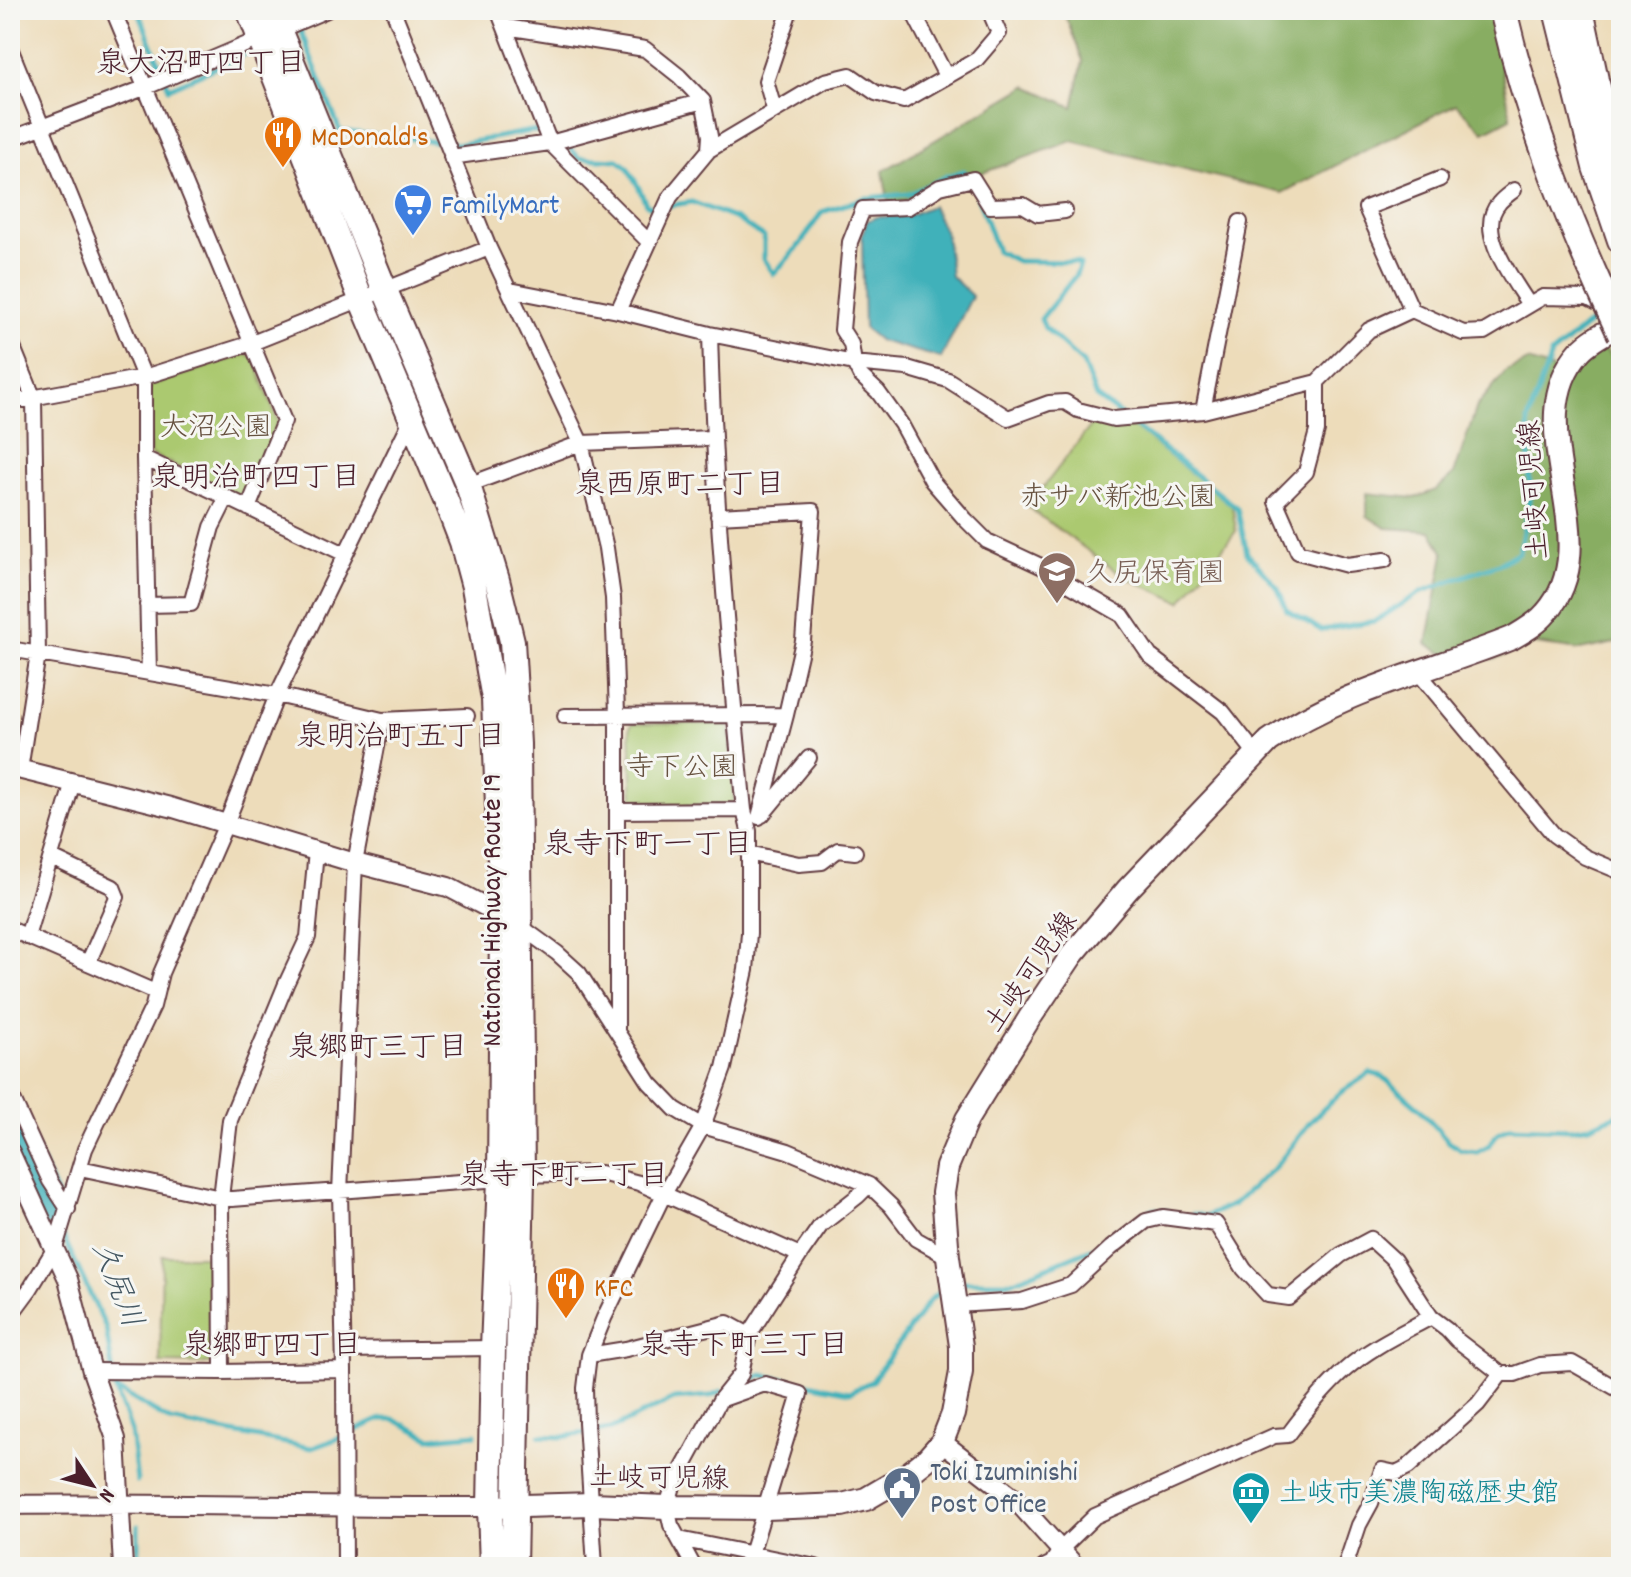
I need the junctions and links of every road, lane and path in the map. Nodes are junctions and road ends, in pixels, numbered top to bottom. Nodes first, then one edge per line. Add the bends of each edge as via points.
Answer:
1 (113, 10) edge
2 (249, 10) edge
3 (327, 10) edge
4 (393, 10) edge
5 (498, 10) edge
6 (790, 10) edge
7 (912, 10) edge
8 (989, 10) edge
9 (1503, 10) edge
10 (1557, 10) edge
11 (1580, 10) edge
12 (270, 26) edge
13 (506, 27) junction
14 (10, 48) edge
15 (946, 76) junction
16 (144, 88) junction
17 (703, 101) junction
18 (774, 109) junction
19 (42, 126) junction
20 (10, 139) edge
21 (550, 143) junction
22 (709, 150) junction
23 (451, 157) junction
24 (1621, 171) edge
25 (1440, 179) dead end
26 (1514, 190) dead end
27 (1065, 211) dead end
28 (1240, 222) dead end
29 (1617, 231) edge
30 (648, 241) junction
31 (489, 248) junction
32 (384, 288) junction
33 (510, 290) junction
34 (361, 299) junction
35 (1529, 305) junction
36 (1412, 310) junction
37 (618, 311) junction
38 (1621, 315) edge
39 (1621, 324) edge
40 (710, 334) junction
41 (1621, 334) edge
42 (10, 340) edge
43 (252, 343) junction
44 (854, 363) junction
45 (144, 377) junction
46 (1317, 382) junction
47 (34, 399) junction
48 (10, 402) edge
49 (1203, 411) junction
50 (412, 418) junction
51 (713, 438) junction
52 (581, 443) junction
53 (144, 458) junction
54 (468, 485) junction
55 (227, 497) junction
56 (248, 508) junction
57 (718, 516) junction
58 (345, 554) junction
59 (1385, 560) dead end
60 (147, 605) junction
61 (10, 649) edge
62 (38, 654) junction
63 (1418, 672) junction
64 (149, 673) junction
65 (277, 695) junction
66 (617, 714) junction
67 (735, 715) junction
68 (786, 715) junction
69 (467, 716) dead end
70 (565, 716) dead end
71 (382, 720) junction
72 (1256, 754) junction
73 (809, 758) dead end
74 (15, 768) edge
75 (73, 782) junction
76 (744, 810) junction
77 (618, 811) junction
78 (759, 817) junction
79 (226, 824) junction
80 (749, 831) junction
81 (316, 851) junction
82 (855, 852) dead end
83 (748, 853) junction
84 (52, 858) junction
85 (355, 863) junction
86 (1621, 872) edge
87 (511, 920) junction
88 (10, 929) edge
89 (27, 937) junction
90 (88, 963) junction
91 (155, 992) junction
92 (617, 1032) junction
93 (10, 1093) edge
94 (703, 1126) junction
95 (10, 1152) edge
96 (80, 1168) junction
97 (511, 1177) junction
98 (869, 1185) junction
99 (340, 1192) junction
100 (664, 1194) junction
101 (221, 1198) junction
102 (68, 1209) junction
103 (55, 1248) junction
104 (800, 1255) junction
105 (950, 1263) junction
106 (956, 1301) junction
107 (10, 1316) edge
108 (1431, 1317) junction
109 (749, 1335) junction
110 (493, 1348) junction
111 (344, 1350) junction
112 (589, 1355) junction
113 (344, 1370) junction
114 (92, 1371) junction
115 (222, 1372) junction
116 (1501, 1374) junction
117 (1621, 1391) edge
118 (720, 1400) junction
119 (942, 1442) junction
120 (121, 1504) junction
121 (592, 1504) junction
122 (10, 1505) edge
123 (502, 1506) junction
124 (667, 1507) junction
125 (344, 1508) junction
126 (766, 1508) junction
127 (679, 1539) junction
128 (1060, 1550) junction
129 (751, 1554) junction
130 (123, 1567) edge
131 (345, 1567) edge
132 (492, 1567) edge
133 (514, 1567) edge
134 (595, 1567) edge
135 (694, 1567) edge
136 (816, 1567) edge
137 (1044, 1567) edge
138 (1076, 1567) edge
139 (1345, 1567) edge

1 - 16 street
2 - 12 highway, National Highway Route 19
3 - 12 street
4 - 23 street
5 - 13 street
6 - 18 street via 766,81
7 - 15 street
8 - 15 street via 999,33 976,60
9 - 41 highway, bridge via 1549,167
10 - 29 highway
11 - 24 highway
12 - 16 street
12 - 32 highway, National Highway Route 19
12 - 34 highway, National Highway Route 19
13 - 17 street via 645,49
13 - 21 street
14 - 19 street
15 - 18 street via 904,101 876,93 850,75 825,81
16 - 19 street
16 - 43 street
17 - 21 street
17 - 22 street
18 - 22 street
19 - 20 street
19 - 45 street
21 - 23 street
21 - 30 street
22 - 30 street via 670,197
23 - 31 street
25 - 36 street via 1366,208
26 - 35 street via 1497,205 1490,227 1497,252
27 - 44 street via 1038,214 1023,205 990,206 968,179 940,187 908,207 863,209 850,242 842,330
28 - 49 street
30 - 37 street
31 - 32 street
31 - 33 street
32 - 34 street
32 - 54 highway, National Highway Route 19
33 - 37 street
33 - 52 street
34 - 43 street
34 - 50 highway, National Highway Route 19
35 - 36 street via 1484,332 1463,333
35 - 38 street via 1543,297 1588,298
36 - 46 street via 1369,330
37 - 40 street
39 - 63 main road, 土岐可児線 via 1580,351 1557,394 1569,545 1567,571 1555,601 1531,627 1512,638
40 - 44 street
40 - 51 street
42 - 47 street
43 - 45 street
43 - 56 street via 284,421
44 - 49 street via 907,368 948,380 1008,418 1065,402 1114,419
44 - 72 street via 901,424 932,481 987,541 1045,568 1122,615 1150,656 1223,712
45 - 47 street
45 - 53 street
46 - 49 street
46 - 59 street via 1317,431 1306,472 1276,502 1298,552 1347,565
47 - 48 street
47 - 62 street
50 - 58 street
50 - 87 highway, National Highway Route 19 via 462,542 474,587 494,699
51 - 52 street
51 - 57 street
52 - 54 street
52 - 66 street via 613,598
53 - 55 street
53 - 60 street
54 - 87 highway, National Highway Route 19 via 512,641 517,702
55 - 56 street
55 - 60 street via 212,527 191,604
56 - 58 street
57 - 67 street
57 - 68 street via 813,511 803,641
58 - 65 street
60 - 64 street
61 - 62 street
62 - 64 street
62 - 74 street
63 - 72 main road, 土岐可児線 via 1325,707 1290,725
63 - 86 street via 1554,835 1585,857
64 - 65 street
65 - 71 street
65 - 79 street
66 - 67 street
66 - 70 street
66 - 77 street
67 - 68 street
67 - 76 street
68 - 78 street
69 - 71 street
71 - 85 street
72 - 105 main road, 土岐可児線 via 1108,911 1063,968 979,1099 947,1167 943,1193
73 - 78 street
74 - 75 street
75 - 79 street
75 - 84 street
76 - 77 street
76 - 80 street
77 - 92 street
78 - 80 street
79 - 81 street
79 - 91 street
80 - 83 street
81 - 85 street
81 - 101 street via 308,937 230,1120
82 - 83 street via 838,850 822,862 799,864
83 - 94 street via 746,970 724,1068
84 - 89 street
84 - 90 street via 113,887 117,897
85 - 87 street via 448,887
85 - 99 street
87 - 92 street via 579,973
87 - 97 highway, National Highway Route 19
88 - 89 street
89 - 90 street
90 - 91 street
91 - 96 street
92 - 94 street via 650,1083 675,1109
93 - 102 street
94 - 98 street via 788,1151
94 - 100 street
95 - 103 street
96 - 101 street
96 - 102 street
97 - 99 street
97 - 100 street via 600,1173
97 - 110 highway, National Highway Route 19
97 - 123 highway, National Highway Route 19
98 - 104 street via 821,1225
98 - 105 street via 916,1239
99 - 101 street
99 - 111 street
100 - 104 street
100 - 112 street
101 - 115 street
102 - 103 street
103 - 107 street
103 - 114 street
104 - 109 street
105 - 106 main road, 土岐可児線
106 - 108 street via 1022,1301 1071,1285 1146,1221 1163,1217 1216,1224 1268,1295 1289,1298 1341,1255 1371,1239 1394,1260
106 - 119 main road, 土岐可児線 via 961,1372
108 - 116 street
108 - 128 street via 1345,1370 1288,1435 1274,1436 1095,1516
109 - 112 street via 727,1323
109 - 118 street via 741,1374
110 - 111 street
110 - 123 highway, National Highway Route 19
111 - 113 street
112 - 121 street via 585,1388
113 - 115 street
113 - 125 street
114 - 115 street
114 - 120 street via 116,1439
116 - 117 street via 1572,1363
116 - 139 street via 1478,1404 1408,1467 1396,1473 1382,1470
118 - 124 street
118 - 126 street via 765,1384 800,1394
119 - 126 main road, 土岐可児線 via 907,1475 866,1499
119 - 128 street via 1013,1497
120 - 122 street
120 - 125 street
120 - 130 street
121 - 123 main road, 土岐可児線
121 - 124 main road, 土岐可児線
121 - 134 street
123 - 125 street
123 - 132 highway, National Highway Route 19
123 - 133 highway, National Highway Route 19
124 - 126 main road, 土岐可児線
124 - 127 street
125 - 131 street
126 - 129 street
127 - 129 street
127 - 135 street
128 - 137 street
128 - 138 street
129 - 136 street

